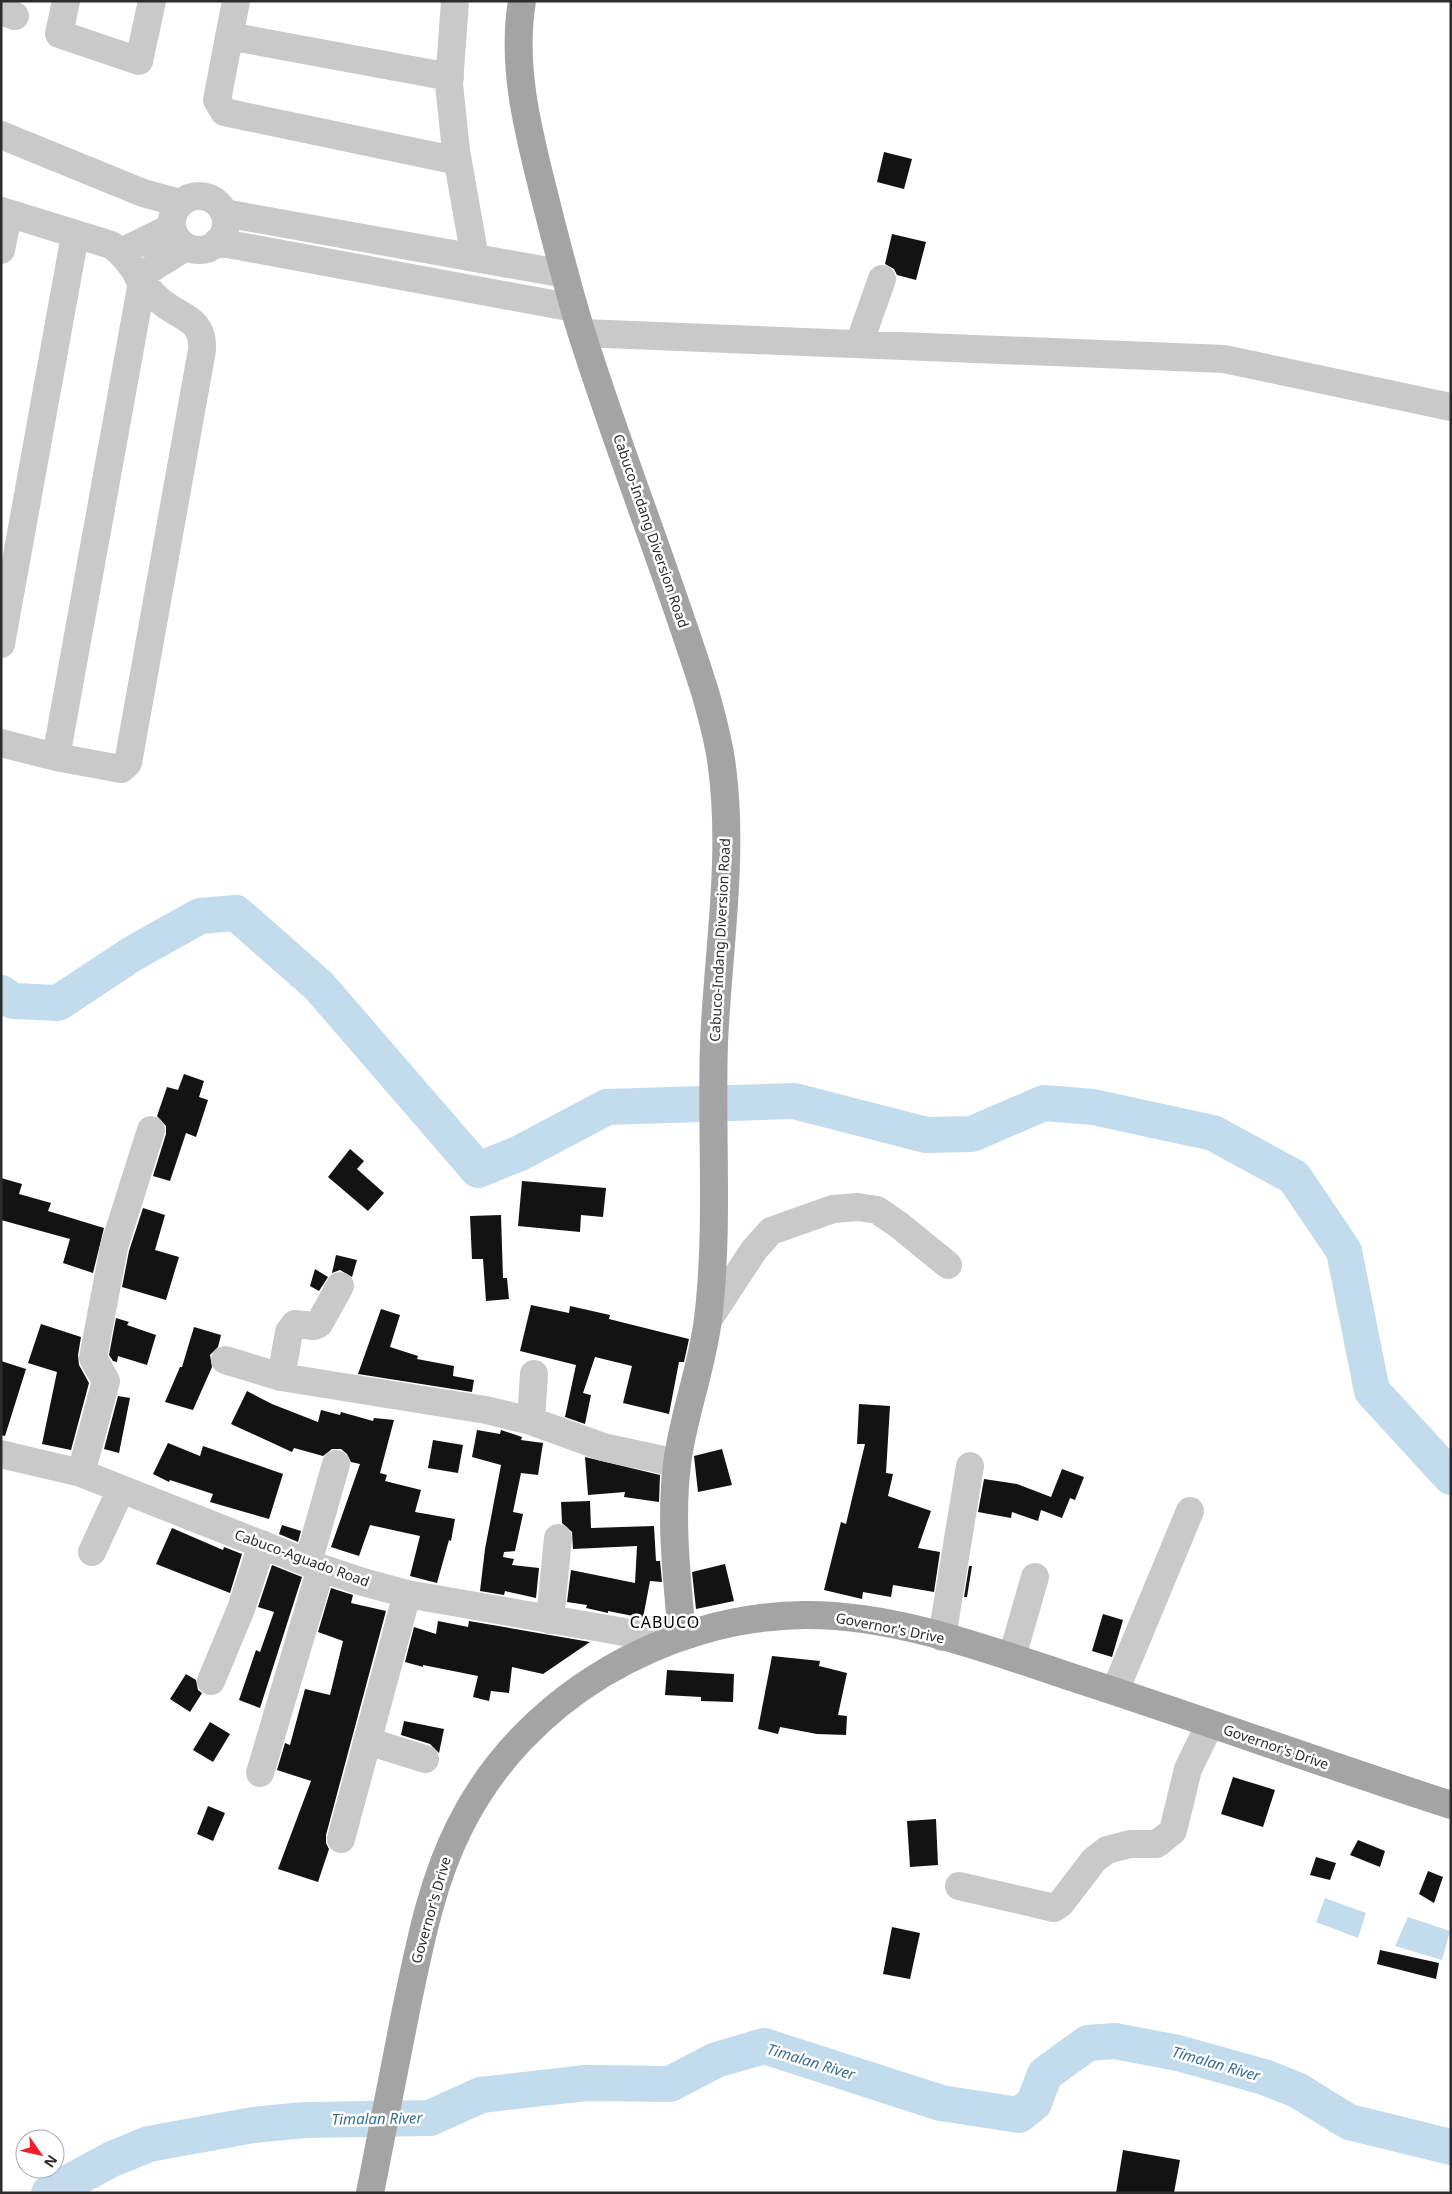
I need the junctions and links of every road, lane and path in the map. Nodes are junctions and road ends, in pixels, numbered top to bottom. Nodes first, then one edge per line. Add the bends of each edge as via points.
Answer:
1 (66, 1) edge
2 (152, 1) edge
3 (236, 1) edge
4 (455, 1) edge
5 (522, 1) edge
6 (229, 36) junction
7 (450, 77) junction
8 (1, 135) edge
9 (458, 162) junction
10 (5, 213) edge
11 (224, 214) junction
12 (177, 224) junction
13 (75, 235) junction
14 (217, 242) junction
15 (1, 250) edge
16 (122, 252) junction
17 (475, 258) junction
18 (565, 274) junction
19 (140, 279) junction
20 (882, 279) dead end
21 (578, 321) junction
22 (858, 344) junction
23 (1451, 407) edge
24 (1, 644) edge
25 (1, 743) edge
26 (56, 757) junction
27 (151, 1130) dead end
28 (948, 1266) dead end
29 (340, 1286) dead end
30 (708, 1320) junction
31 (225, 1360) dead end
32 (534, 1374) dead end
33 (281, 1377) junction
34 (531, 1421) junction
35 (1, 1454) edge
36 (677, 1463) junction
37 (336, 1464) dead end
38 (970, 1466) dead end
39 (81, 1473) junction
40 (122, 1489) junction
41 (1190, 1511) dead end
42 (558, 1538) dead end
43 (262, 1544) junction
44 (92, 1552) dead end
45 (315, 1565) junction
46 (1035, 1577) dead end
47 (408, 1594) junction
48 (550, 1620) junction
49 (942, 1637) junction
50 (676, 1638) junction
51 (1012, 1658) junction
52 (211, 1681) dead end
53 (1115, 1691) junction
54 (1210, 1724) junction
55 (367, 1741) junction
56 (425, 1759) dead end
57 (260, 1773) dead end
58 (1451, 1806) edge
59 (341, 1839) dead end
60 (959, 1886) dead end
61 (370, 2193) edge

1 - 2 street via 59,34 139,61
3 - 6 street
4 - 7 street
5 - 18 main road, Cabuco-Indang Diversion Road via 518,46 523,99
6 - 7 street
6 - 9 street via 217,100 224,112
7 - 9 street
8 - 12 street via 142,193
9 - 17 street
10 - 13 street
10 - 15 street
11 - 12 street via 220,206 205,197 196,196
11 - 14 street via 225,229
11 - 17 street
12 - 14 street via 202,250
12 - 16 street
12 - 19 street
13 - 16 street
13 - 24 street
14 - 21 street
16 - 19 street
17 - 18 street
18 - 21 main road, Cabuco-Indang Diversion Road
19 - 26 street
19 - 26 street via 161,302 193,323 202,334 202,350 128,763 121,768
20 - 22 street
21 - 22 street
21 - 30 main road, Cabuco-Indang Diversion Road via 696,662 718,744 725,793 726,870 714,1043 713,1241
22 - 23 street via 1224,359
25 - 26 street
27 - 39 street via 114,1247 93,1358 106,1381
28 - 30 street via 877,1210 858,1207 833,1209 771,1231 754,1250
29 - 33 street via 319,1324 295,1324 289,1332
30 - 36 main road, Cabuco-Indang Diversion Road
31 - 33 street
32 - 34 street
33 - 34 street via 486,1410
34 - 36 street via 604,1447
35 - 39 street, Cabuco-Aguado Road
36 - 50 main road, Cabuco-Indang Diversion Road via 674,1524
37 - 45 street
38 - 49 street
39 - 40 street, Cabuco-Aguado Road
40 - 43 street, Cabuco-Aguado Road
40 - 44 street
41 - 53 street
42 - 48 street
43 - 45 street, Cabuco-Aguado Road
43 - 52 street via 241,1609
45 - 47 street, Cabuco-Aguado Road
45 - 57 street
46 - 51 street
47 - 48 street, Cabuco-Aguado Road
47 - 55 street
48 - 50 street, Cabuco-Aguado Road
49 - 50 main road, Governor's Drive via 854,1619 806,1615 750,1620
49 - 51 main road, Governor's Drive
50 - 61 main road, Governor's Drive via 612,1668 563,1702 501,1761 472,1802 449,1850 430,1906
51 - 53 main road, Governor's Drive
53 - 54 main road, Governor's Drive
54 - 58 main road, Governor's Drive
54 - 60 street via 1188,1769 1173,1831 1157,1844 1130,1844 1107,1850 1094,1860 1054,1908
55 - 56 street
55 - 59 street

